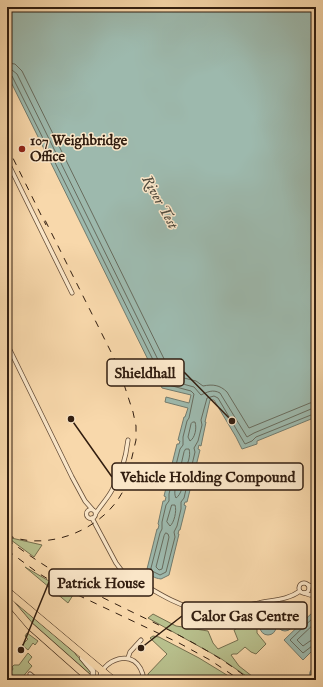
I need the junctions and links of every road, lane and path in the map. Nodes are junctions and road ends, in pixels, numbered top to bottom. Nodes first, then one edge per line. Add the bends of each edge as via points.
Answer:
1 (7, 161) edge
2 (72, 293) dead end
3 (7, 344) edge
4 (128, 440) dead end
5 (85, 501) junction
6 (88, 511) junction
7 (94, 511) junction
8 (92, 518) junction
9 (308, 585) junction
10 (316, 587) edge
11 (7, 591) edge
12 (300, 591) junction
13 (304, 593) junction
14 (316, 593) edge
15 (7, 599) edge
16 (67, 640) junction
17 (140, 640) dead end
18 (128, 658) junction
19 (102, 670) junction
20 (30, 674) dead end
21 (37, 680) edge
22 (93, 680) edge
23 (100, 680) edge
24 (113, 680) edge
25 (144, 680) edge

1 - 2 street
3 - 5 street
4 - 7 street via 117,481
5 - 6 street
5 - 7 street
6 - 7 street
6 - 8 street via 87,516
7 - 8 street via 96,516
8 - 12 street via 122,571 177,604 210,612 285,598
9 - 10 street
9 - 12 street via 301,584
9 - 13 street via 309,590
11 - 16 highway
12 - 13 street
13 - 14 street
15 - 22 highway via 30,626
16 - 19 highway
16 - 22 street via 92,668
17 - 18 street
18 - 19 street via 117,660
18 - 25 street via 137,664
19 - 22 street
19 - 23 street
19 - 24 highway
20 - 21 street

